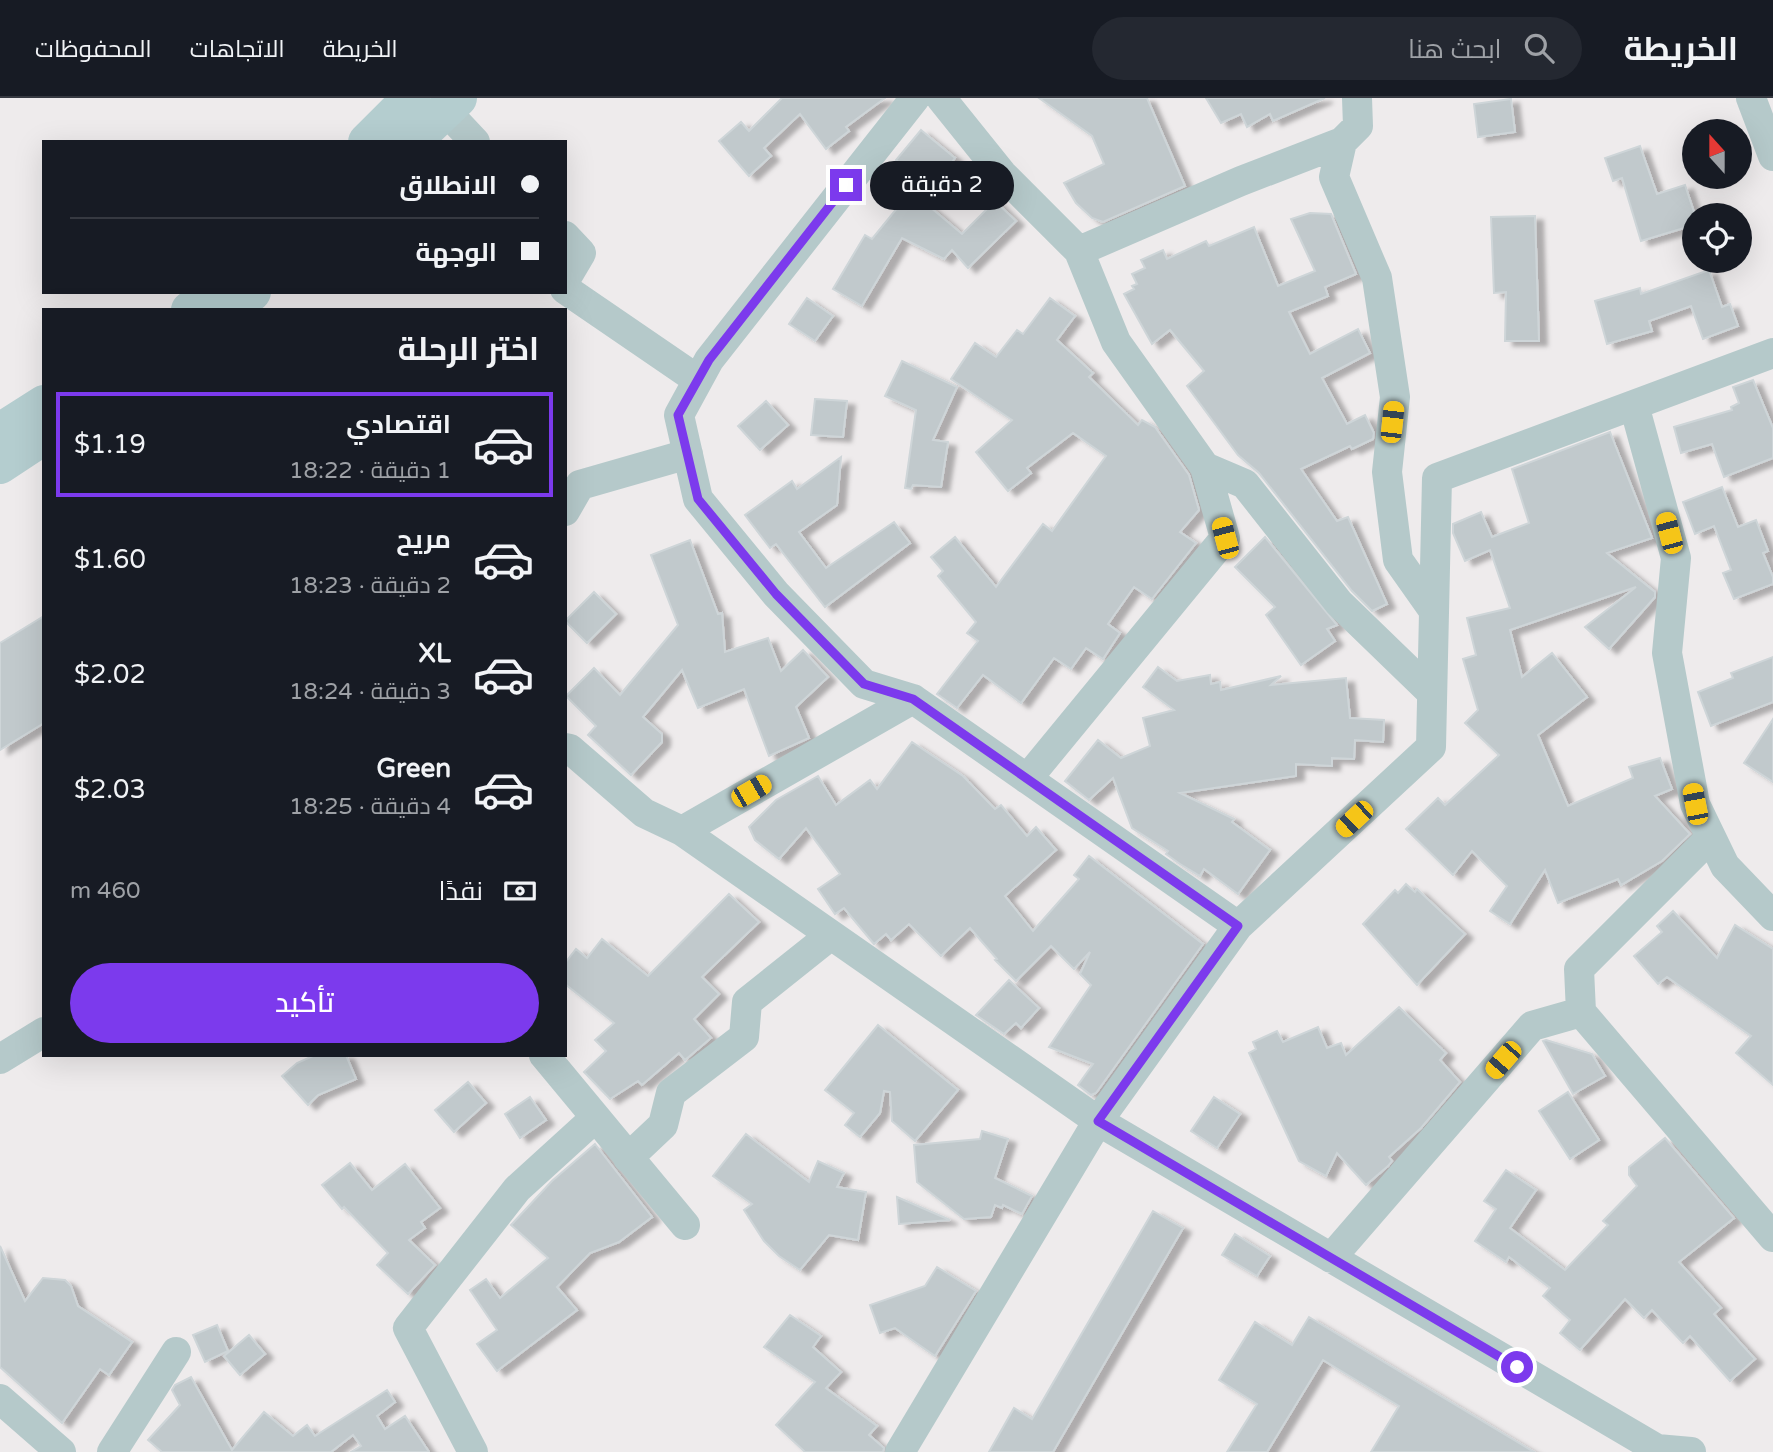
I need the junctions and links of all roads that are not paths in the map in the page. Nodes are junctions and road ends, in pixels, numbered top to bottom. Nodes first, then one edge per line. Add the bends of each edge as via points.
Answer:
1 (915, 98) edge
2 (941, 98) edge
3 (1357, 98) edge
4 (1751, 98) edge
5 (438, 102) edge
6 (371, 140) edge
7 (413, 140) edge
8 (473, 140) edge
9 (1342, 142) junction
10 (1773, 156) edge
11 (567, 238) edge
12 (1079, 251) junction
13 (567, 277) edge
14 (567, 290) edge
15 (237, 301) edge
16 (200, 308) edge
17 (1773, 353) edge
18 (698, 380) junction
19 (42, 405) edge
20 (1634, 405) junction
21 (0, 432) edge
22 (42, 437) edge
23 (688, 454) junction
24 (0, 465) edge
25 (1205, 467) junction
26 (567, 507) edge
27 (1434, 611) junction
28 (1432, 693) junction
29 (913, 699) junction
30 (567, 750) edge
31 (1027, 779) junction
32 (682, 831) junction
33 (1711, 837) junction
34 (1773, 916) edge
35 (1238, 926) junction
36 (831, 935) junction
37 (1581, 1012) junction
38 (42, 1033) edge
39 (546, 1057) edge
40 (0, 1059) edge
41 (595, 1118) junction
42 (1098, 1121) junction
43 (628, 1158) junction
44 (685, 1225) dead end
45 (1773, 1237) edge
46 (1331, 1258) junction
47 (176, 1353) dead end
48 (0, 1399) edge
49 (61, 1452) edge
50 (112, 1452) edge
51 (473, 1452) edge
52 (900, 1452) edge
53 (1691, 1452) edge

1 - 18 street
2 - 12 street via 1002,174
3 - 9 street via 1359,126
4 - 10 street
5 - 6 main road
5 - 7 main road
5 - 8 street
9 - 12 street
9 - 27 street via 1334,177 1377,278 1395,397 1387,472 1398,560
11 - 13 street via 581,253
12 - 25 street via 1116,342
14 - 18 street
15 - 16 main road
17 - 20 street
18 - 23 street via 678,415
19 - 21 main road
20 - 27 street via 1437,478
20 - 33 street via 1676,558 1667,653 1695,804
22 - 24 main road
23 - 26 street via 580,485
23 - 29 street via 698,499 776,594 864,684
25 - 28 street via 1245,484 1339,604
25 - 31 street via 1225,538
27 - 28 street
28 - 35 street via 1431,747
29 - 31 street
29 - 32 street
30 - 32 street via 644,813
31 - 35 street
32 - 36 street
33 - 34 street via 1725,866
33 - 37 street via 1579,969
35 - 42 street
36 - 42 street
36 - 43 street via 747,1002 744,1037 671,1093 663,1125
37 - 45 street
37 - 46 street via 1532,1027
38 - 40 street
39 - 41 street
41 - 43 street
41 - 51 street via 517,1189 408,1328
42 - 46 street
42 - 52 street
43 - 44 street
46 - 53 street via 1657,1449
47 - 50 street
48 - 49 street

